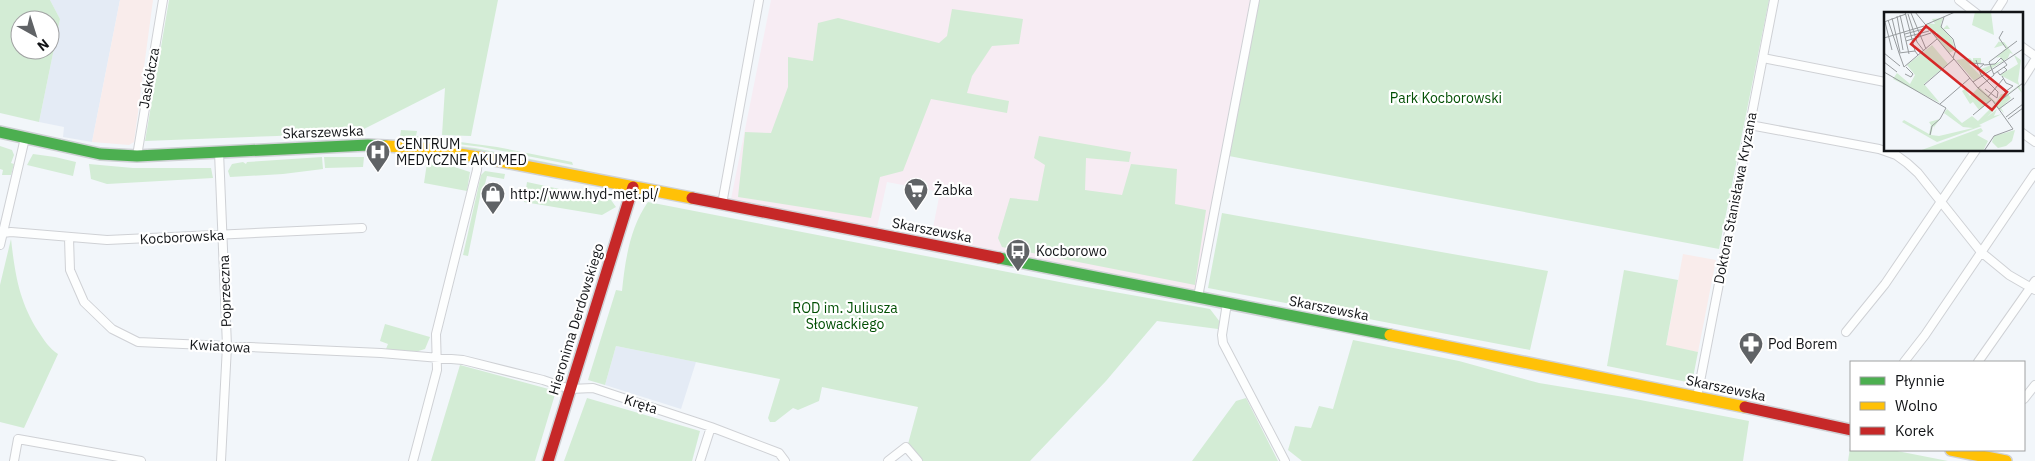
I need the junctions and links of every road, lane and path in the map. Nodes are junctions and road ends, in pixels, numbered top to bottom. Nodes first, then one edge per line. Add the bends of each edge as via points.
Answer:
1 (163, 0) edge
2 (759, 0) edge
3 (1255, 0) edge
4 (1774, 0) edge
5 (1959, 0) edge
6 (2003, 0) edge
7 (1974, 12) edge
8 (1995, 12) edge
9 (2022, 47) edge
10 (2035, 56) edge
11 (1763, 58) junction
12 (2035, 60) edge
13 (2022, 80) edge
14 (1884, 82) edge
15 (1750, 125) junction
16 (0, 132) edge
17 (2022, 133) edge
18 (25, 138) junction
19 (2035, 142) edge
20 (1884, 151) edge
21 (1885, 151) edge
22 (1975, 151) edge
23 (219, 152) junction
24 (137, 156) junction
25 (478, 157) junction
26 (2035, 172) edge
27 (633, 187) junction
28 (1940, 201) junction
29 (722, 204) junction
30 (362, 228) dead end
31 (3, 233) junction
32 (223, 235) junction
33 (69, 238) junction
34 (0, 245) edge
35 (1981, 252) junction
36 (2033, 286) edge
37 (1198, 297) junction
38 (1227, 303) junction
39 (1846, 332) dead end
40 (227, 346) junction
41 (437, 359) junction
42 (1905, 361) edge
43 (1979, 361) edge
44 (2035, 385) edge
45 (570, 389) junction
46 (1697, 397) junction
47 (2025, 398) edge
48 (711, 427) junction
49 (1850, 430) edge
50 (1956, 451) edge
51 (14, 461) edge
52 (141, 461) edge
53 (221, 461) edge
54 (412, 461) edge
55 (548, 461) edge
56 (700, 461) edge
57 (785, 461) edge
58 (888, 461) edge
59 (918, 461) edge
60 (1285, 461) edge
61 (2006, 461) edge

1 - 24 street, Jaskółcza
2 - 29 street
3 - 37 street
4 - 11 street, Doktora Stanisława Kryzana
5 - 7 street
6 - 8 street
9 - 10 street
11 - 14 street
11 - 15 street, Doktora Stanisława Kryzana
12 - 13 street
15 - 20 street
15 - 46 street, Doktora Stanisława Kryzana
16 - 18 main road, Skarszewska
17 - 19 street
18 - 24 main road, Skarszewska via 100,154
18 - 31 street
21 - 28 street via 1896,155 1918,173
22 - 28 street
23 - 24 main road, Skarszewska
23 - 25 main road, Skarszewska via 368,145 421,148
23 - 32 street, Poprzeczna
25 - 27 main road, Skarszewska
25 - 41 street via 436,334
26 - 35 street
27 - 29 main road, Skarszewska
27 - 45 main road, Hieronima Derdowskiego
28 - 35 street
28 - 39 street via 1885,284
29 - 37 main road, Skarszewska
30 - 32 street, Kocborowska
31 - 33 street, Kocborowska
31 - 34 street
32 - 33 street, Kocborowska via 108,240
32 - 40 street, Poprzeczna
33 - 40 street, Kwiatowa via 70,270 84,302 112,329 138,342
35 - 36 street via 2009,275
35 - 42 street
36 - 43 street
37 - 38 main road, Skarszewska
38 - 46 main road, Skarszewska
38 - 60 street via 1223,343
40 - 41 street, Kwiatowa via 381,353
40 - 53 street, Poprzeczna
41 - 45 street, Kwiatowa via 463,360
41 - 54 street via 437,370
44 - 47 street
45 - 48 street, Kręta via 592,388
45 - 55 main road, Hieronima Derdowskiego
46 - 49 main road, Skarszewska
48 - 56 street
48 - 57 street, Kręta via 779,453
50 - 61 main road
51 - 52 street via 18,440
58 - 59 street via 906,447

